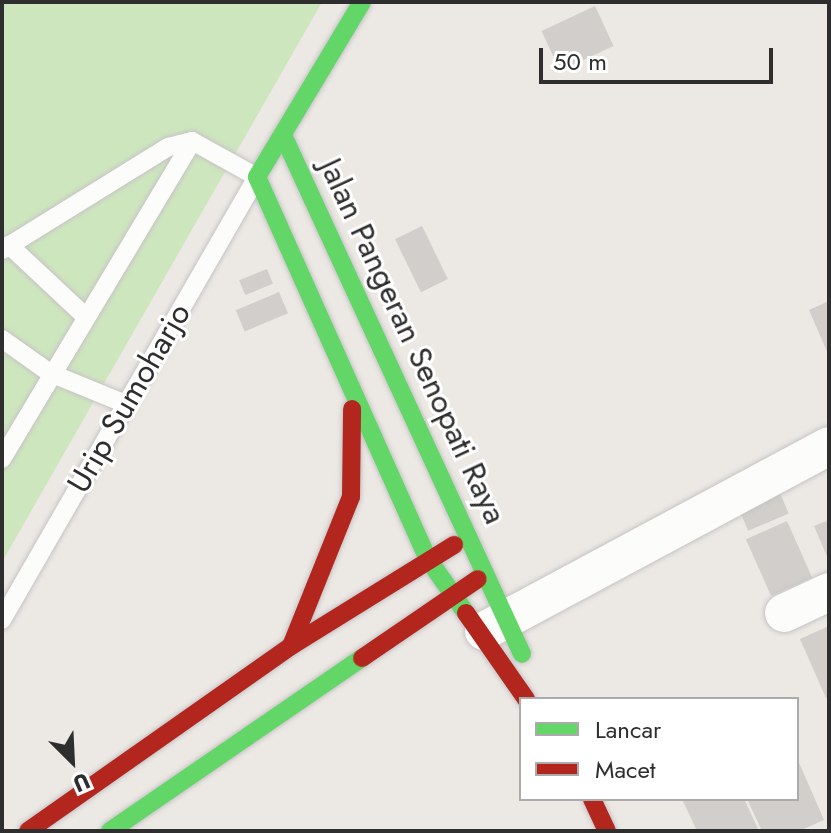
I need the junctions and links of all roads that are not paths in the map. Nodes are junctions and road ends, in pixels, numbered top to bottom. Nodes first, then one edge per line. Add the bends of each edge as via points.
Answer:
1 (362, 2) edge
2 (283, 135) junction
3 (192, 141) junction
4 (257, 177) junction
5 (6, 247) edge
6 (85, 316) junction
7 (2, 339) edge
8 (50, 373) junction
9 (350, 384) junction
10 (126, 404) junction
11 (829, 446) edge
12 (2, 459) edge
13 (471, 535) junction
14 (428, 559) junction
15 (487, 574) junction
16 (452, 592) junction
17 (829, 592) edge
18 (784, 613) dead end
19 (2, 620) edge
20 (495, 625) junction
21 (291, 646) junction
22 (525, 697) edge
23 (543, 697) edge
24 (574, 801) edge
25 (593, 801) edge
26 (28, 831) edge
27 (110, 831) edge
28 (588, 831) edge
29 (607, 831) edge

1 - 2 main road
2 - 4 main road
2 - 13 main road, Jalan Pangeran Senopati Raya
3 - 4 lane
3 - 5 lane via 168,147
3 - 6 lane
4 - 9 main road
4 - 10 lane, Urip Sumoharjo
5 - 6 lane
6 - 8 lane
7 - 8 lane
8 - 10 lane
8 - 12 lane
9 - 14 main road
9 - 21 main road via 351,497
10 - 19 lane, Urip Sumoharjo
11 - 20 street
13 - 14 main road
13 - 15 main road, Jalan Pangeran Senopati Raya
14 - 16 main road
14 - 21 main road
15 - 16 main road
15 - 20 main road, Jalan Pangeran Senopati Raya
16 - 20 main road
16 - 27 main road
17 - 18 street
20 - 22 main road
20 - 23 main road
21 - 26 main road
24 - 28 main road
25 - 29 main road

